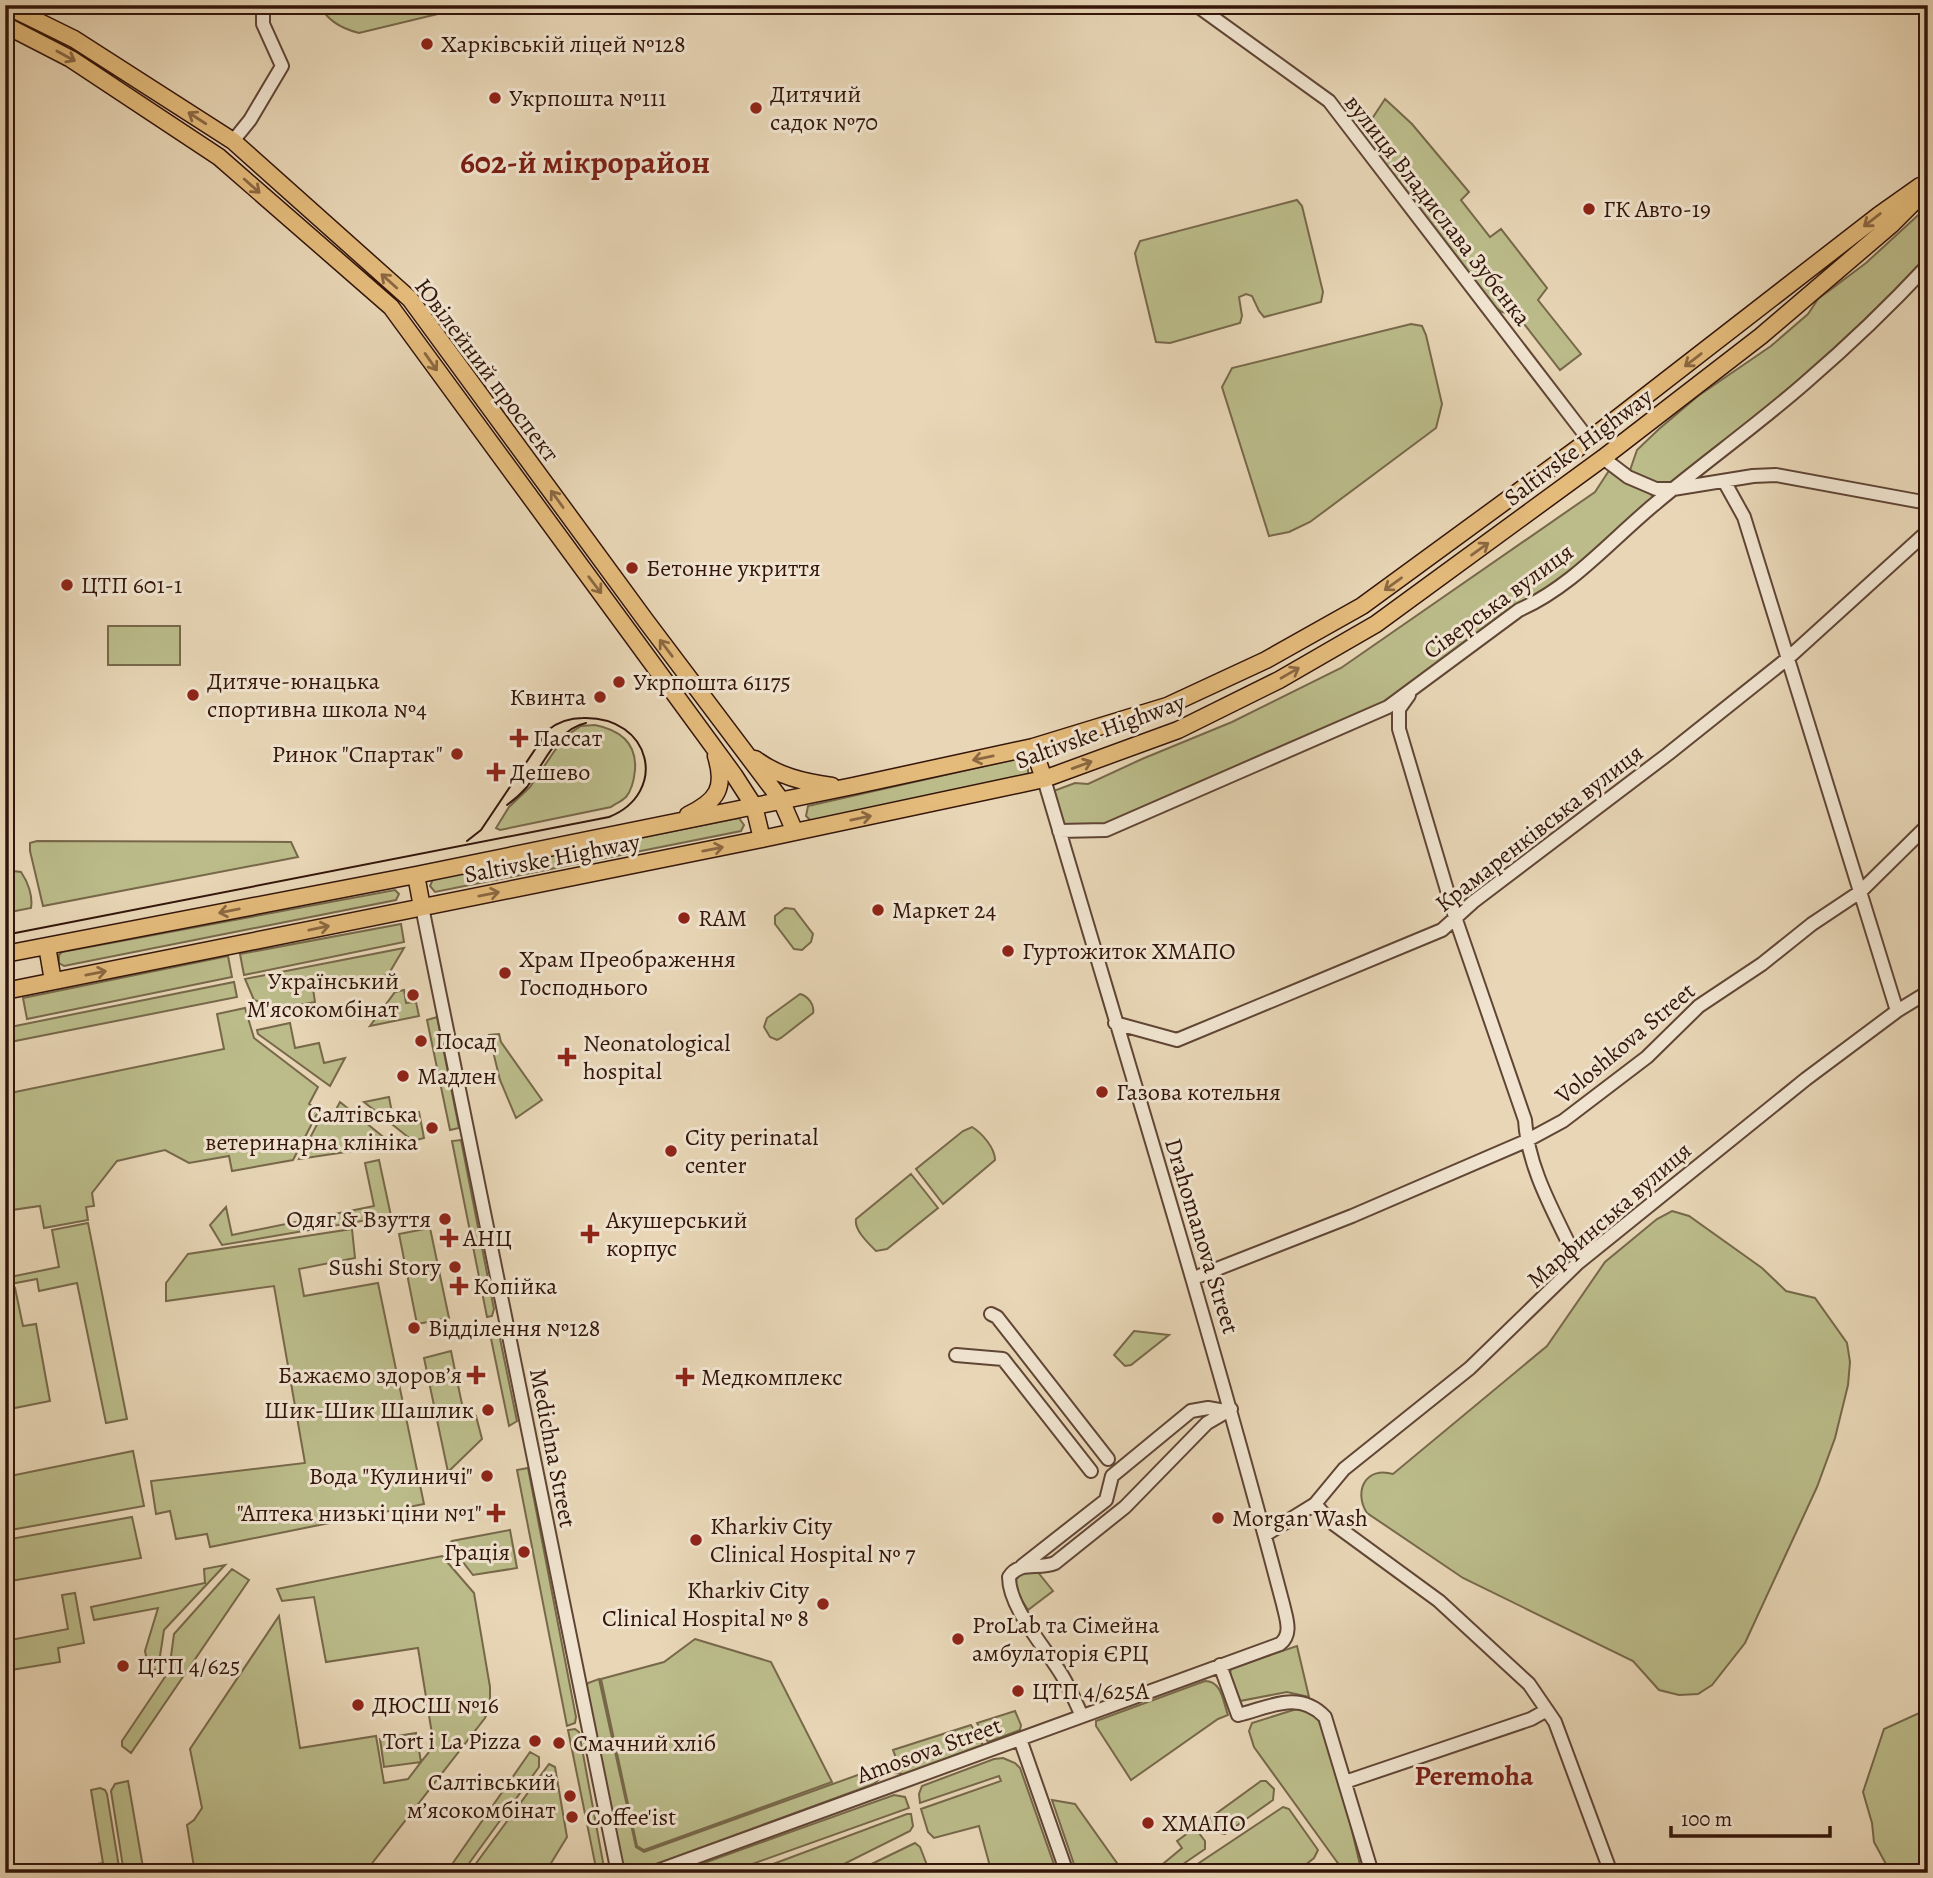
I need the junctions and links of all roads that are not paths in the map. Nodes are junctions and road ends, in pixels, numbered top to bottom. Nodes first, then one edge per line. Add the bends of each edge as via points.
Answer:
1 (5, 5) edge
2 (263, 5) edge
3 (1196, 5) edge
4 (5, 25) edge
5 (233, 141) junction
6 (219, 157) junction
7 (1928, 181) edge
8 (1928, 188) edge
9 (1928, 265) edge
10 (1589, 440) junction
11 (1603, 458) junction
12 (1724, 481) junction
13 (1673, 489) junction
14 (1928, 502) edge
15 (1928, 531) edge
16 (1787, 659) junction
17 (1416, 686) junction
18 (740, 746) junction
19 (713, 747) junction
20 (1033, 747) junction
21 (1044, 779) junction
22 (844, 788) junction
23 (781, 800) junction
24 (754, 806) junction
25 (676, 821) junction
26 (1928, 825) edge
27 (1059, 831) junction
28 (794, 832) junction
29 (762, 839) junction
30 (416, 875) junction
31 (1860, 892) junction
32 (422, 907) junction
33 (1455, 917) junction
34 (47, 946) junction
35 (5, 954) edge
36 (53, 981) junction
37 (5, 991) edge
38 (1928, 992) edge
39 (1897, 1011) junction
40 (1115, 1023) junction
41 (1526, 1141) junction
42 (1578, 1263) junction
43 (1194, 1278) junction
44 (991, 1314) dead end
45 (956, 1355) dead end
46 (1228, 1410) junction
47 (1108, 1458) dead end
48 (1091, 1471) dead end
49 (1315, 1504) junction
50 (1265, 1535) junction
51 (1021, 1566) junction
52 (1220, 1664) junction
53 (1547, 1710) junction
54 (1082, 1716) junction
55 (1020, 1740) junction
56 (1345, 1782) junction
57 (618, 1873) edge
58 (652, 1873) edge
59 (1067, 1873) edge
60 (1372, 1873) edge
61 (1611, 1873) edge

5 -> 1 main road, Ювілейний проспект via 74,39
2 - 5 street via 263,24 282,66
3 - 10 street, вулиця Владислава Зубенка via 1329,101
4 -> 6 main road, Ювілейний проспект via 71,59
5 - 6 main road
18 -> 5 main road, Ювілейний проспект via 410,299
6 -> 19 main road, Ювілейний проспект via 403,321
7 -> 10 main road, Saltivske Highway
8 - 11 main road, Saltivske Highway via 1761,336
9 - 13 street, Сіверська вулиця via 1805,384
10 - 11 main road
10 -> 20 main road, Saltivske Highway via 1362,606 1278,653 1167,706
11 - 13 street via 1645,485
21 -> 11 main road, Saltivske Highway via 1178,730 1279,680 1364,631
12 - 13 street
12 - 14 street via 1776,475
12 - 16 street via 1744,517
13 - 17 street, Сіверська вулиця via 1558,588 1519,610
15 - 16 street, Крамаренківська вулиця
16 - 31 street
16 - 33 street, Крамаренківська вулиця
17 - 27 street, Сіверська вулиця via 1358,722 1106,830
17 - 33 street via 1399,709 1399,729
18 - 22 main road via 783,775
18 - 23 main road, Ювілейний проспект
19 - 24 main road, Ювілейний проспект
19 - 25 main road via 721,772 720,787 699,809
20 - 21 main road
20 -> 22 main road, Saltivske Highway
21 - 27 street, Drahomanova Street
28 -> 21 main road, Saltivske Highway
22 - 23 main road, Saltivske Highway
23 - 24 main road, Saltivske Highway
23 - 28 main road, Ювілейний проспект
24 - 25 main road, Saltivske Highway
24 - 29 main road
25 - 30 main road, Saltivske Highway
26 - 31 street, Voloshkova Street
27 - 40 street, Drahomanova Street
28 - 29 main road, Saltivske Highway
32 -> 29 main road, Saltivske Highway
30 - 32 main road
30 -> 34 main road, Saltivske Highway
31 - 39 street
31 - 41 street, Voloshkova Street via 1699,1006 1647,1057 1563,1121
36 -> 32 main road, Saltivske Highway
32 - 57 street, Medichna Street
33 - 40 street, Крамаренківська вулиця via 1441,930 1177,1040
33 - 41 street via 1525,1120
34 - 35 main road, Saltivske Highway
34 - 36 main road
36 - 37 main road, Saltivske Highway
38 - 39 street, Марфинська вулиця
39 - 42 street, Марфинська вулиця
40 - 43 street, Drahomanova Street
41 - 42 street
41 - 43 street, Voloshkova Street
42 - 49 street, Марфинська вулиця via 1470,1368 1344,1469
43 - 46 street, Drahomanova Street
44 - 47 street
45 - 48 street via 1003,1359
46 - 50 street, Drahomanova Street
46 - 51 street via 1207,1423 1125,1507 1055,1563
46 - 51 street via 1191,1411 1112,1476 1106,1500
49 - 50 street, Марфинська вулиця
49 - 53 street via 1331,1522 1439,1601 1529,1685
50 - 52 street, Drahomanova Street via 1287,1636 1280,1644
51 - 54 street via 1009,1577 1012,1592
52 - 54 street, Amosova Street
52 - 56 street via 1238,1715 1295,1701 1321,1713
53 - 56 street
53 - 61 street
54 - 55 street, Amosova Street
55 - 58 street, Amosova Street
55 - 59 street
56 - 60 street

